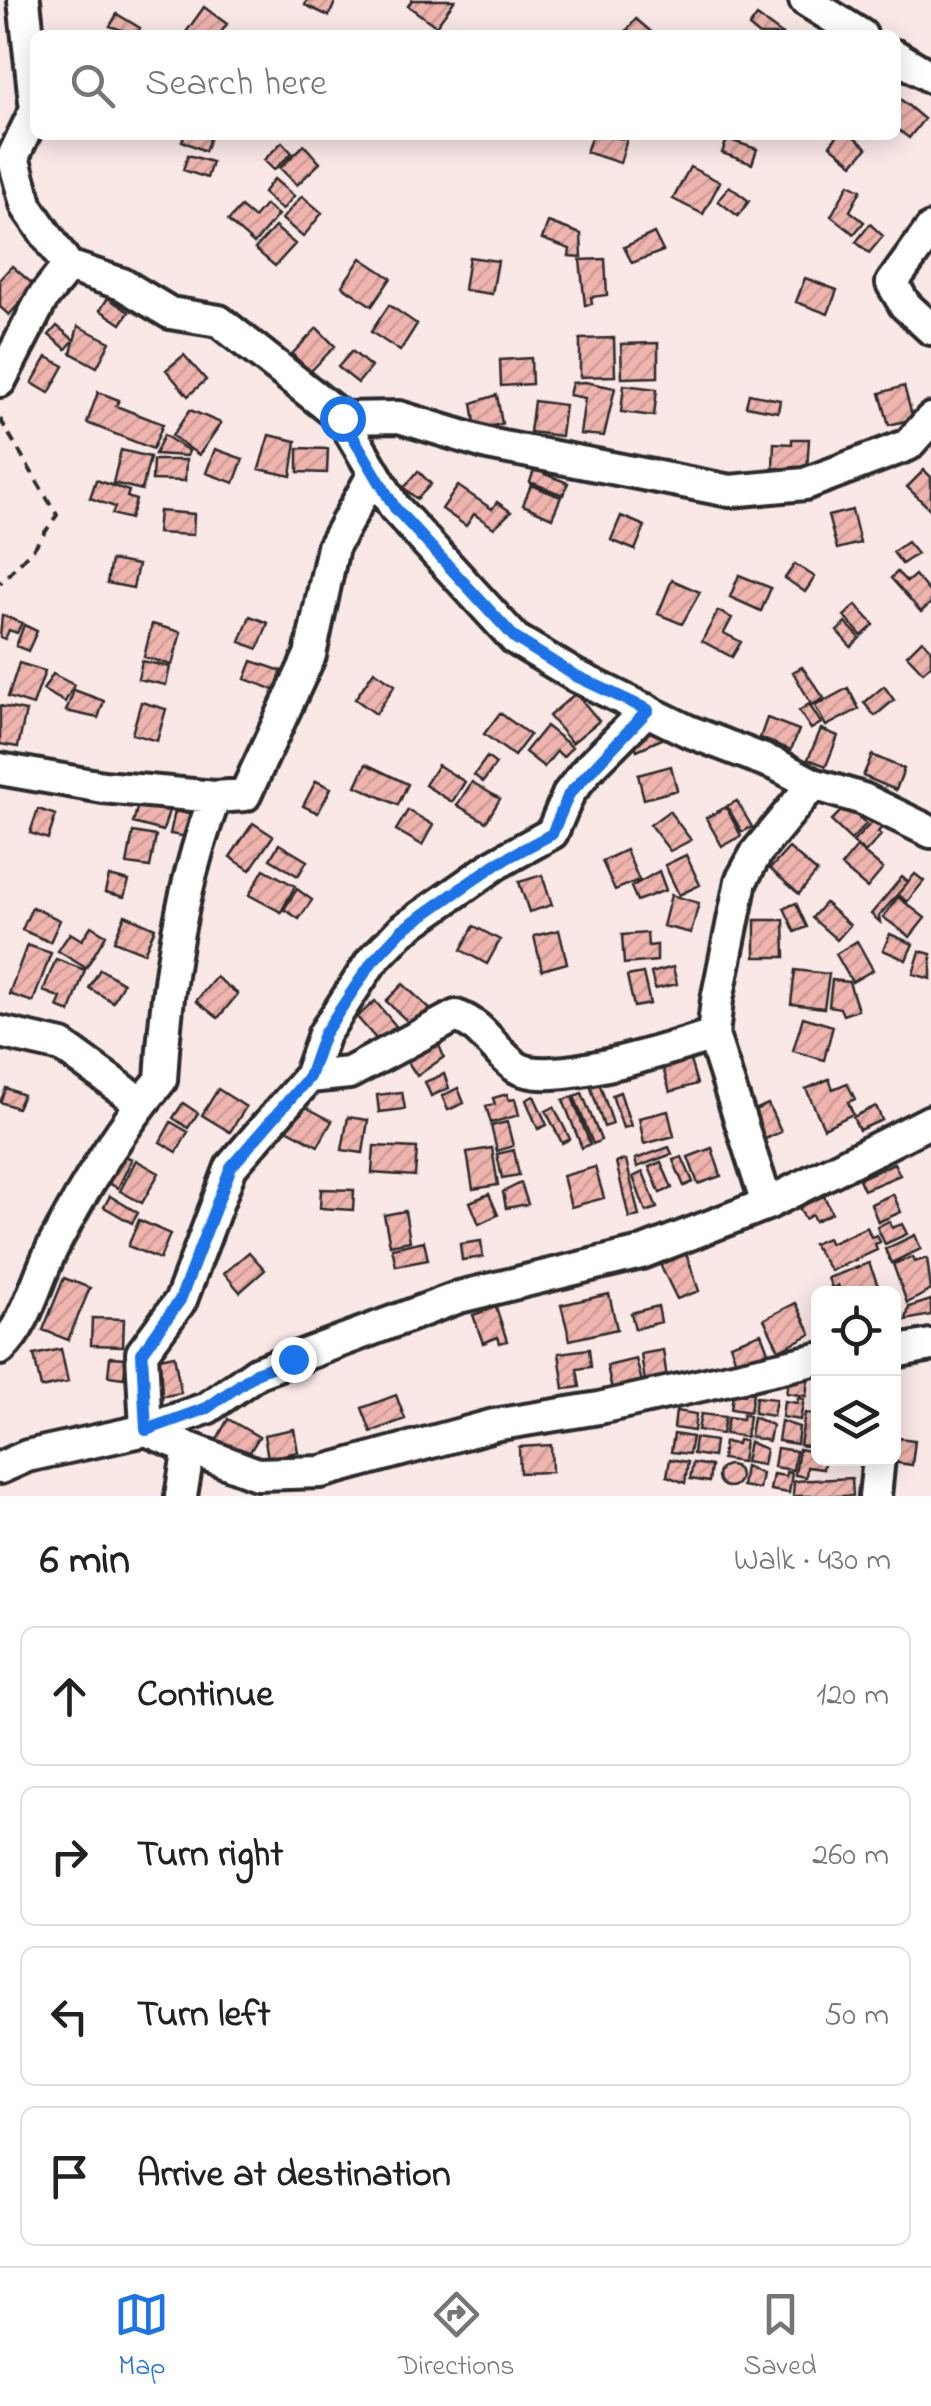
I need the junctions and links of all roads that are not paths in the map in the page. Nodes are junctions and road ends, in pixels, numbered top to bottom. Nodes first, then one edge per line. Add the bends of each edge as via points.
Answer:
1 (24, 0) edge
2 (805, 0) edge
3 (0, 26) edge
4 (853, 30) edge
5 (27, 46) junction
6 (901, 59) edge
7 (30, 67) edge
8 (931, 77) edge
9 (30, 118) edge
10 (7, 153) edge
11 (931, 230) edge
12 (68, 266) junction
13 (931, 329) edge
14 (0, 380) edge
15 (342, 418) junction
16 (931, 419) edge
17 (373, 476) junction
18 (648, 710) junction
19 (0, 769) edge
20 (813, 784) junction
21 (215, 797) junction
22 (931, 832) edge
23 (0, 1032) edge
24 (714, 1034) junction
25 (309, 1077) junction
26 (141, 1103) junction
27 (931, 1121) edge
28 (767, 1204) junction
29 (931, 1345) edge
30 (0, 1350) edge
31 (901, 1351) edge
32 (811, 1361) edge
33 (146, 1430) junction
34 (189, 1448) junction
35 (877, 1466) edge
36 (0, 1468) edge
37 (181, 1496) edge
38 (874, 1496) edge

1 - 5 street
2 - 4 street
3 - 5 street
5 - 7 street
6 - 8 street
9 - 10 street
10 - 12 street via 27,207
11 - 13 street via 892,283
12 - 14 street via 42,299
12 - 15 street via 122,284 170,313 219,320
15 - 16 street via 399,417 488,444 730,491 805,484 908,445
15 - 17 street
17 - 18 street via 515,638
17 - 21 street via 333,548 310,655 276,735 245,794
18 - 20 street
18 - 25 street via 578,782 552,834 402,930 372,962 324,1034
19 - 21 street
20 - 22 street via 864,799
20 - 24 street via 757,852 742,881
21 - 26 street via 186,882 160,1080
23 - 26 street via 62,1046
24 - 25 street via 670,1050 547,1075 518,1069 456,1016 349,1073
24 - 28 street
25 - 33 street via 231,1167 180,1300 142,1353
26 - 30 street via 54,1243 16,1334
27 - 28 street
28 - 33 street via 641,1254 459,1297 258,1372 207,1408
29 - 31 street
32 - 34 street via 494,1424 320,1472 257,1474
33 - 34 street
33 - 36 street
34 - 37 street
35 - 38 street

